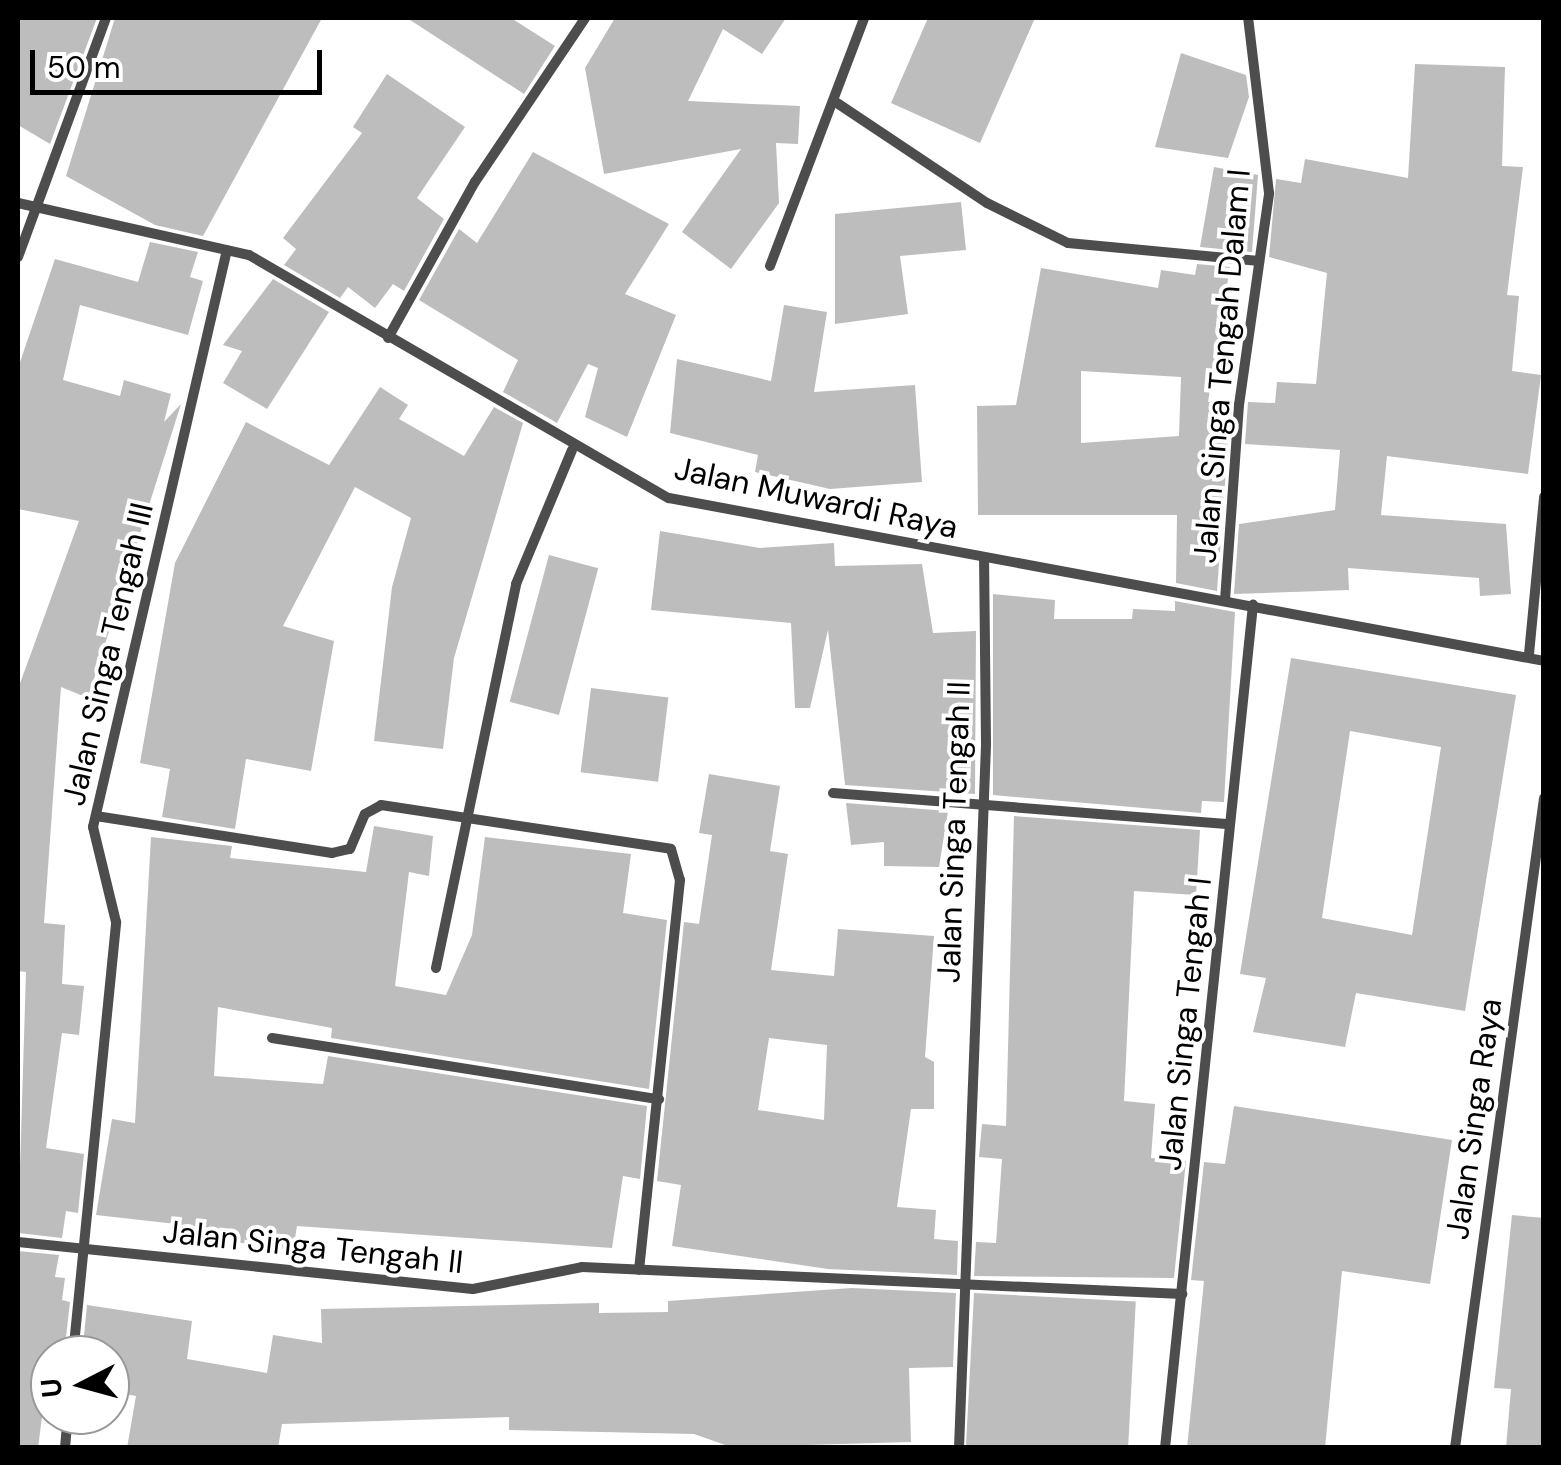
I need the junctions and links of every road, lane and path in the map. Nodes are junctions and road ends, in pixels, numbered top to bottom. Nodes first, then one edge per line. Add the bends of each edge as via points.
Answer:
1 (106, 18) edge
2 (585, 18) edge
3 (864, 18) edge
4 (1248, 18) edge
5 (838, 103) junction
6 (18, 203) edge
7 (34, 208) junction
8 (227, 250) junction
9 (18, 257) edge
10 (1260, 261) junction
11 (770, 266) dead end
12 (388, 338) junction
13 (572, 450) junction
14 (1544, 497) edge
15 (984, 558) junction
16 (1225, 600) junction
17 (1252, 605) junction
18 (1530, 654) junction
19 (1544, 661) edge
20 (833, 793) dead end
21 (1544, 798) edge
22 (982, 807) junction
23 (96, 816) junction
24 (470, 820) junction
25 (1230, 824) junction
26 (436, 968) dead end
27 (272, 1038) dead end
28 (658, 1098) junction
29 (18, 1242) edge
30 (82, 1250) junction
31 (640, 1270) junction
32 (962, 1287) junction
33 (1182, 1294) junction
34 (75, 1335) edge
35 (959, 1448) edge
36 (1165, 1448) edge
37 (1455, 1448) edge

1 - 7 street
2 - 12 street via 475,182
3 - 5 street
4 - 10 street, Jalan Singa Tengah Dalam I via 1269,193
5 - 10 street via 987,203 1068,243
5 - 11 street
6 - 7 street, Jalan Muwardi Raya
7 - 8 street, Jalan Muwardi Raya
7 - 9 street
8 - 12 street, Jalan Muwardi Raya
8 - 23 street, Jalan Singa Tengah III
10 - 16 street, Jalan Singa Tengah Dalam I
12 - 13 street, Jalan Muwardi Raya
13 - 15 street, Jalan Muwardi Raya via 669,498
13 - 24 street via 516,584
14 - 18 street
15 - 16 street, Jalan Muwardi Raya
15 - 22 street, Jalan Singa Tengah II
16 - 17 street, Jalan Muwardi Raya
17 - 18 street, Jalan Muwardi Raya
17 - 25 street, Jalan Singa Tengah I
18 - 19 street, Jalan Muwardi Raya
20 - 22 street
21 - 37 street, Jalan Singa Raya
22 - 25 street
22 - 32 street, Jalan Singa Tengah II
23 - 24 street via 332,853 350,849 372,806
23 - 30 street, Jalan Singa Tengah III via 92,837 115,890 116,922
24 - 26 street
24 - 28 street via 671,848 680,880
25 - 33 street, Jalan Singa Tengah I
27 - 28 street
28 - 31 street
29 - 30 street, Jalan Singa Tengah II
30 - 31 street, Jalan Singa Tengah II via 473,1289 582,1268
30 - 34 street, Jalan Singa Tengah III
31 - 32 street, Jalan Singa Tengah II
32 - 33 street, Jalan Singa Tengah II
32 - 35 street, Jalan Singa Tengah II
33 - 36 street, Jalan Singa Tengah I

